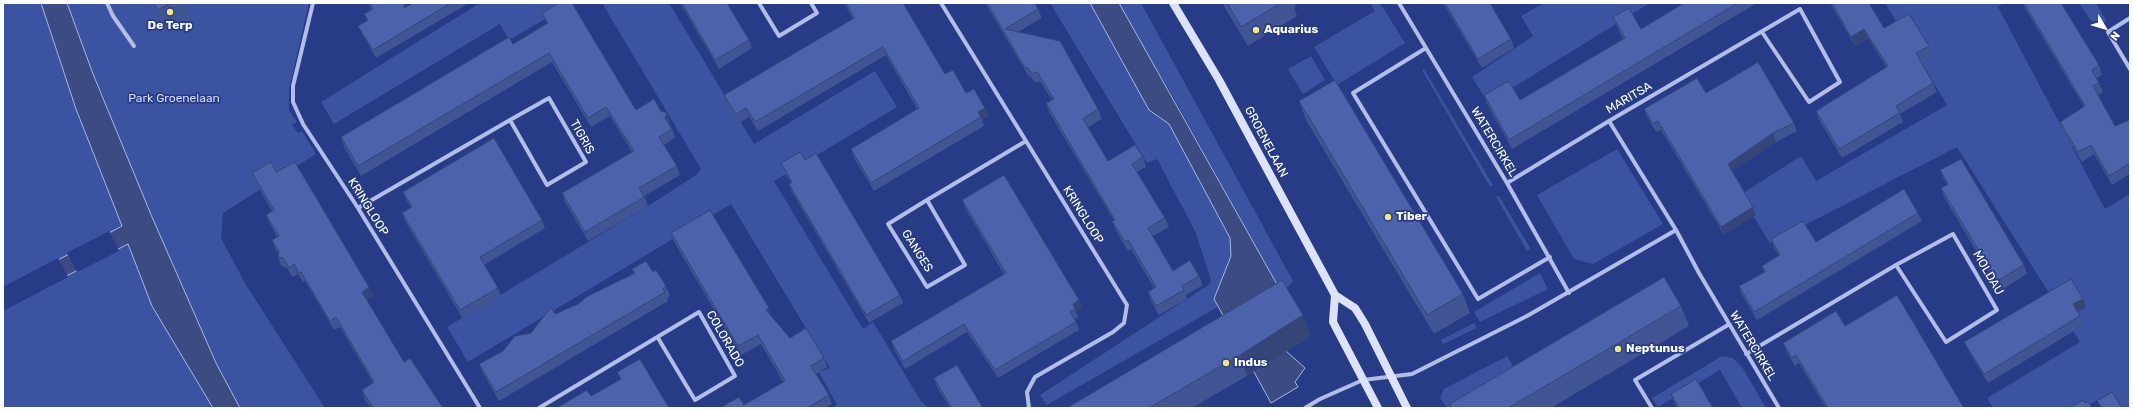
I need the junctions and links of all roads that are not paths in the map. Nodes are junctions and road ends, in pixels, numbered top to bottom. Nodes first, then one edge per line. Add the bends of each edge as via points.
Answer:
1 (107, 3) edge
2 (313, 3) edge
3 (759, 3) edge
4 (811, 3) edge
5 (941, 3) edge
6 (1173, 3) edge
7 (1399, 3) edge
8 (2130, 18) edge
9 (1762, 32) junction
10 (134, 46) dead end
11 (1426, 48) junction
12 (2130, 69) edge
13 (510, 120) junction
14 (1609, 121) junction
15 (1026, 141) junction
16 (1507, 183) junction
17 (926, 200) junction
18 (358, 208) junction
19 (1676, 230) junction
20 (1550, 257) junction
21 (1896, 265) junction
22 (1569, 293) junction
23 (1335, 295) junction
24 (1728, 325) junction
25 (658, 338) junction
26 (1746, 354) junction
27 (1392, 377) junction
28 (1363, 380) junction
29 (480, 408) edge
30 (539, 408) edge
31 (1029, 408) edge
32 (1305, 408) edge
33 (1378, 408) edge
34 (1407, 408) edge
35 (1652, 408) edge
36 (1779, 408) edge

1 - 10 street
2 - 18 street, KRINGLOOP via 293,86 294,102 303,124
3 - 4 street via 779,36 817,13
5 - 15 street, KRINGLOOP
6 - 23 street, GROENELAAN via 1219,80
7 - 11 street, WATERCIRKEL
8 - 12 street via 2108,32
9 - 9 street, MARITSA via 1800,10 1840,82 1809,102
9 - 14 street, MARITSA
11 - 16 street, WATERCIRKEL
11 - 20 street via 1353,93 1478,299
13 - 13 street, TIGRIS via 548,98 586,162 547,184
13 - 18 street, TIGRIS
14 - 16 street, MARITSA
14 - 19 street, WATERCIRKEL
15 - 17 street, GANGES
15 - 31 street, KRINGLOOP via 1127,305 1124,323 1035,377 1027,392
16 - 20 street, WATERCIRKEL
17 - 17 street, GANGES via 888,224 927,286 965,265
18 - 29 street, KRINGLOOP
19 - 22 street
19 - 24 street, WATERCIRKEL
20 - 22 street, WATERCIRKEL
21 - 21 street, MOLDAU via 1953,234 1997,310 1946,342
21 - 26 street, MOLDAU
22 - 27 street via 1412,374
23 - 27 street, GROENELAAN via 1355,308
23 - 28 street via 1333,322
24 - 26 street, WATERCIRKEL
24 - 35 street via 1636,380
25 - 25 street, COLORADO via 699,312 735,376 695,400
25 - 30 street, COLORADO
26 - 36 street, WATERCIRKEL
27 - 28 street
27 - 34 street, GROENELAAN
28 - 32 street
28 - 33 street

